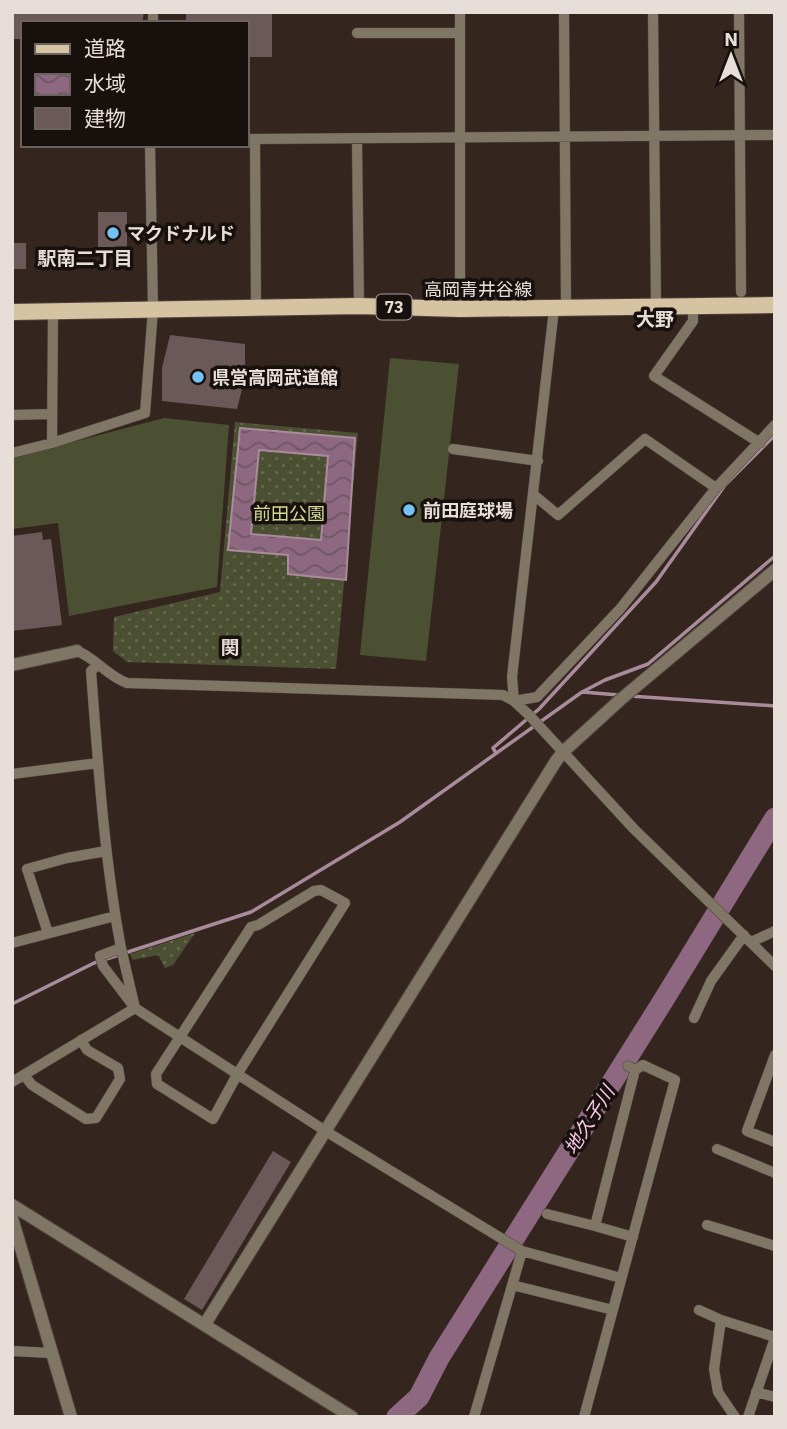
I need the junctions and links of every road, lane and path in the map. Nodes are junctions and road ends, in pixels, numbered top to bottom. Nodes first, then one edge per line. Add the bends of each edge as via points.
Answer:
1 (460, 12) edge
2 (564, 12) edge
3 (653, 12) edge
4 (739, 12) edge
5 (357, 33) dead end
6 (460, 33) junction
7 (740, 135) junction
8 (775, 135) edge
9 (655, 136) junction
10 (566, 137) junction
11 (251, 139) edge
12 (357, 139) junction
13 (459, 139) junction
14 (150, 147) edge
15 (741, 292) dead end
16 (656, 305) junction
17 (693, 305) junction
18 (775, 305) edge
19 (359, 306) junction
20 (560, 308) junction
21 (256, 309) junction
22 (460, 309) junction
23 (153, 310) junction
24 (12, 312) edge
25 (53, 312) junction
26 (51, 414) junction
27 (12, 415) edge
28 (775, 425) edge
29 (52, 443) junction
30 (760, 443) junction
31 (453, 449) dead end
32 (12, 453) edge
33 (538, 461) junction
34 (716, 488) junction
35 (534, 495) junction
36 (775, 570) edge
37 (76, 652) joint
38 (12, 665) edge
39 (98, 666) junction
40 (514, 701) junction
41 (564, 751) junction
42 (98, 763) junction
43 (12, 774) edge
44 (106, 851) junction
45 (115, 916) junction
46 (775, 931) edge
47 (48, 933) junction
48 (748, 939) junction
49 (12, 943) edge
50 (122, 954) junction
51 (775, 966) edge
52 (135, 1008) junction
53 (694, 1018) dead end
54 (180, 1037) junction
55 (80, 1040) junction
56 (774, 1063) edge
57 (238, 1073) junction
58 (24, 1075) junction
59 (12, 1082) edge
60 (327, 1132) junction
61 (775, 1142) edge
62 (717, 1149) dead end
63 (775, 1173) edge
64 (12, 1205) edge
65 (547, 1214) dead end
66 (12, 1218) edge
67 (707, 1225) dead end
68 (595, 1226) junction
69 (14, 1235) edge
70 (633, 1237) junction
71 (775, 1246) edge
72 (519, 1250) junction
73 (621, 1278) junction
74 (512, 1285) junction
75 (613, 1310) junction
76 (699, 1310) dead end
77 (721, 1320) junction
78 (205, 1324) junction
79 (775, 1337) edge
80 (12, 1352) edge
81 (51, 1353) junction
82 (756, 1392) junction
83 (775, 1398) edge
84 (71, 1417) edge
85 (352, 1417) edge
86 (474, 1417) edge
87 (584, 1417) edge
88 (735, 1417) edge
89 (748, 1417) edge

1 - 6 street
2 - 10 street
3 - 9 street
4 - 7 street
5 - 6 street
6 - 13 street
7 - 8 street
7 - 9 street
7 - 15 street
9 - 10 street
9 - 16 street
10 - 13 street
10 - 20 street
11 - 12 street
11 - 21 street
12 - 13 street
12 - 19 street
13 - 22 street
14 - 23 street
16 - 17 main road, 高岡青井谷線 / 73
16 - 20 main road, 高岡青井谷線 / 73
17 - 18 main road, 高岡青井谷線 / 73
17 - 30 street via 693,321 654,376
19 - 21 main road, 高岡青井谷線 / 73
19 - 22 main road, 高岡青井谷線 / 73
20 - 22 main road, 高岡青井谷線 / 73
20 - 33 street
21 - 23 main road, 高岡青井谷線 / 73
23 - 25 main road, 高岡青井谷線 / 73
23 - 29 street via 145,413
24 - 25 main road, 高岡青井谷線 / 73
25 - 26 street
26 - 27 street
26 - 29 street
28 - 30 street
29 - 32 street
30 - 34 street
31 - 33 street
33 - 35 street
34 - 35 street via 645,439 558,514
34 - 40 street via 626,602 537,697
35 - 40 street via 512,677
36 - 41 street
37 - 38 street
37 - 39 street
39 - 40 street via 127,683 503,695
39 - 42 street via 90,671
40 - 41 street
41 - 48 street via 634,829
41 - 60 street
42 - 43 street
42 - 44 street
44 - 45 street
44 - 47 street via 27,869
45 - 47 street
45 - 50 street
46 - 48 street
47 - 49 street
48 - 51 street
48 - 53 street via 711,981
50 - 52 street
50 - 52 street via 102,962
52 - 54 street
52 - 55 street
54 - 57 street
54 - 57 street via 156,1074 157,1084 213,1119
54 - 57 street via 251,927 314,891 345,903
55 - 58 street
55 - 58 street via 87,1050 118,1068 120,1079 96,1118 86,1119 32,1085
56 - 61 street via 747,1130
57 - 60 street
58 - 59 street
60 - 72 street
60 - 78 street
62 - 63 street
64 - 78 street
65 - 68 street
66 - 69 street
67 - 71 street
68 - 70 street
68 - 70 street via 631,1068 643,1065 675,1080
69 - 81 street
70 - 73 street
72 - 73 street
72 - 74 street
73 - 75 street
74 - 75 street
74 - 86 street
75 - 87 street
76 - 77 street
77 - 79 street
77 - 88 street via 714,1369 718,1392
78 - 85 street
79 - 82 street
80 - 81 street
81 - 84 street
82 - 83 street
82 - 89 street

